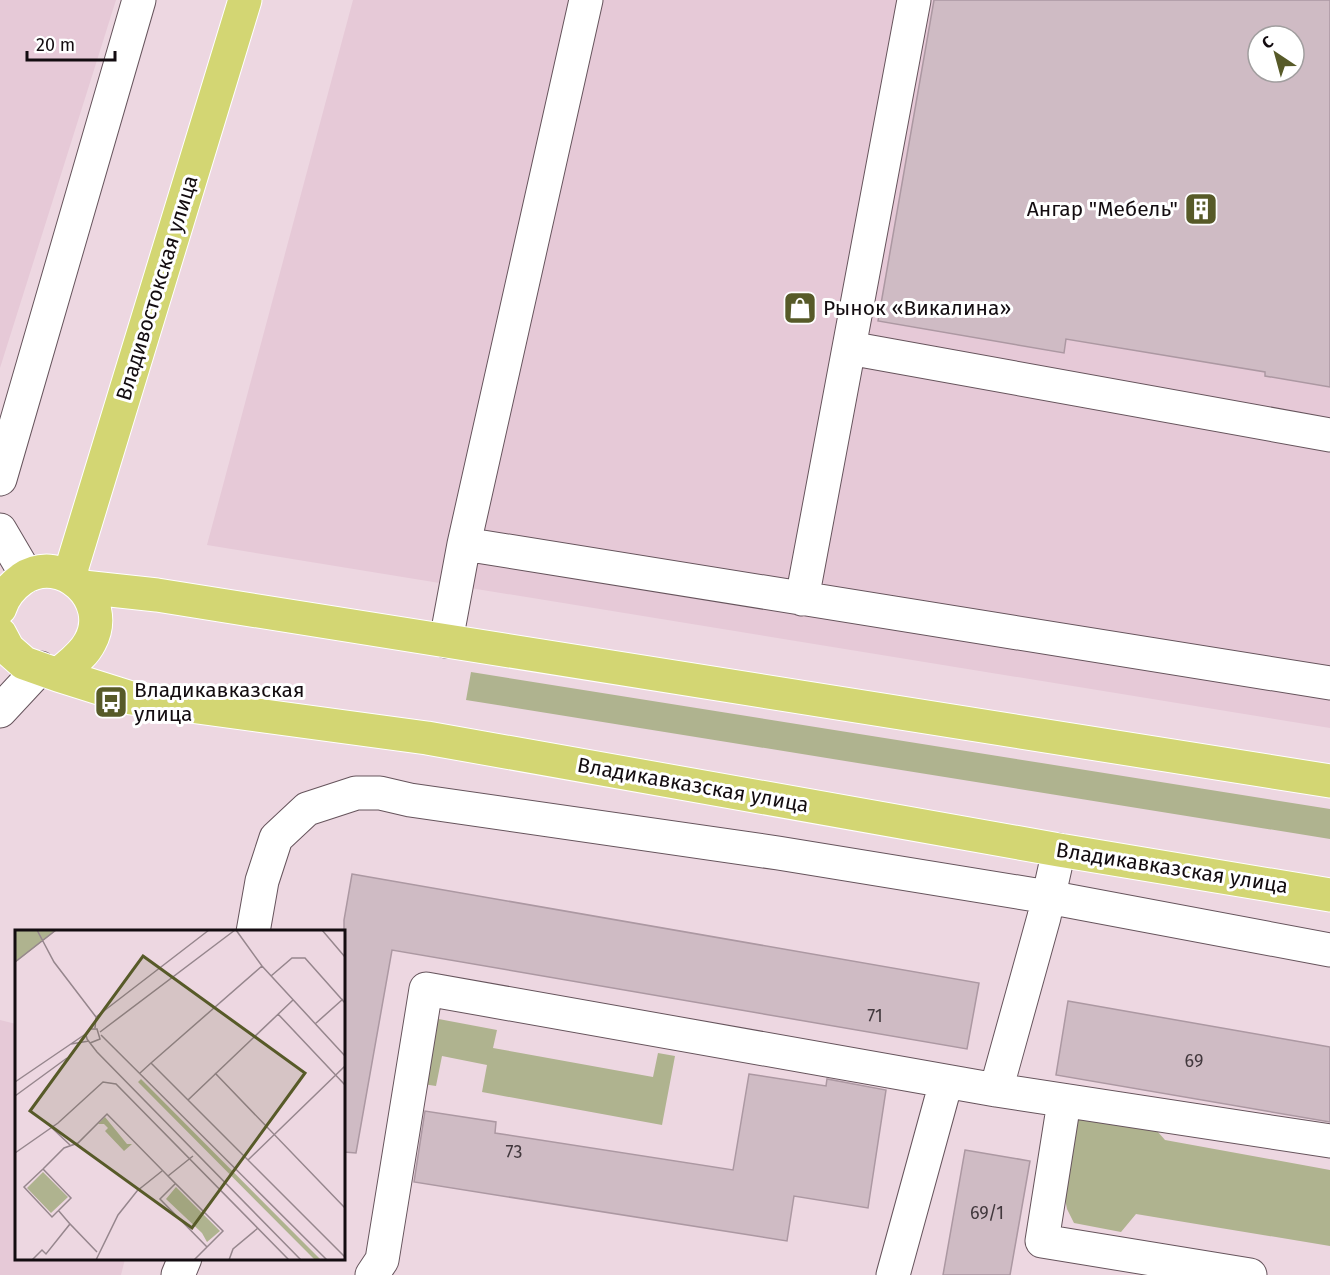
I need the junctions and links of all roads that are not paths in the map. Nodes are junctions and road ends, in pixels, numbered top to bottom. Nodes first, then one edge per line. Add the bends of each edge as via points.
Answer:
1 (139, 0) edge
2 (245, 0) edge
3 (586, 0) edge
4 (914, 0) edge
5 (849, 348) junction
6 (1330, 435) edge
7 (0, 479) edge
8 (0, 530) edge
9 (464, 544) junction
10 (27, 576) junction
11 (76, 582) junction
12 (802, 599) junction
13 (0, 608) edge
14 (0, 634) edge
15 (446, 641) junction
16 (49, 672) junction
17 (1330, 683) edge
18 (0, 711) edge
19 (1330, 781) edge
20 (1059, 850) junction
21 (1330, 895) edge
22 (1048, 897) junction
23 (253, 930) edge
24 (1330, 950) edge
25 (946, 1082) junction
26 (996, 1090) junction
27 (1064, 1102) junction
28 (1330, 1141) edge
29 (184, 1260) edge
30 (178, 1275) edge
31 (372, 1275) edge
32 (893, 1275) edge
33 (1250, 1275) edge

1 - 7 street
2 - 11 main road, Владивостокская улица
3 - 9 street
4 - 5 street
5 - 6 street
5 - 12 street
8 - 10 street
9 - 12 street
9 - 15 street
10 - 11 main road via 54,572
10 - 13 main road via 12,586
11 - 15 main road
11 - 16 main road via 93,602 94,634 84,652
12 - 17 street
14 - 16 main road via 8,649 24,663
15 - 19 main road
16 - 18 street
16 - 20 main road, Владикавказская улица via 130,698 427,738
20 - 21 main road, Владикавказская улица
20 - 22 street
22 - 23 street via 778,852 356,793 307,809 276,838 262,881
22 - 24 street
22 - 26 street
25 - 26 street
25 - 31 street via 426,989 382,1260
25 - 32 street
26 - 27 street
27 - 28 street
27 - 33 street via 1042,1241
29 - 30 street

